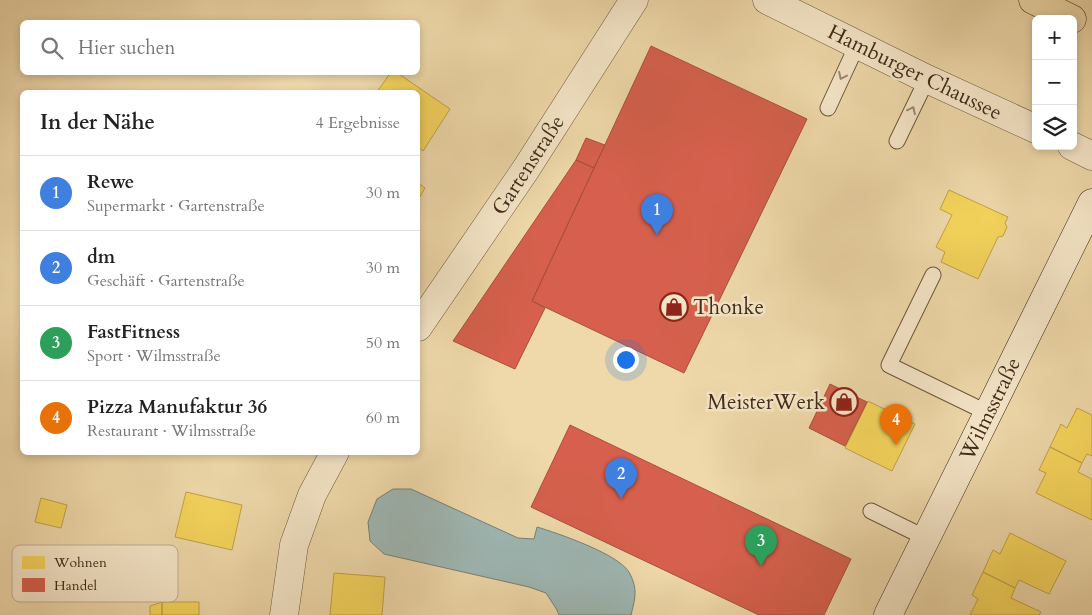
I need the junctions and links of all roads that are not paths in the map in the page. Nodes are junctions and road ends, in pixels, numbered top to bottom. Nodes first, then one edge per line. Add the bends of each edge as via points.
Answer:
1 (634, 0) edge
2 (767, 0) edge
3 (1033, 0) edge
4 (1065, 15) edge
5 (1077, 21) edge
6 (1092, 28) edge
7 (857, 44) junction
8 (927, 79) junction
9 (828, 108) dead end
10 (1032, 128) edge
11 (897, 141) dead end
12 (1077, 148) edge
13 (1092, 156) edge
14 (1092, 204) edge
15 (933, 274) dead end
16 (420, 324) edge
17 (988, 413) junction
18 (332, 455) edge
19 (871, 511) dead end
20 (926, 538) junction
21 (284, 615) edge
22 (888, 615) edge

1 - 16 street, Gartenstraße via 526,170
2 - 7 street, Hamburger Chaussee
3 - 4 highway
5 - 6 highway
7 - 8 street, Hamburger Chaussee
7 -> 9 lane
8 - 10 street, Hamburger Chaussee
11 -> 8 lane
12 - 13 street
14 - 17 street, Wilmsstraße
15 - 17 lane via 889,365
17 - 20 street, Wilmsstraße
18 - 21 street via 312,495 294,545
19 - 20 lane
20 - 22 street, Wilmsstraße

